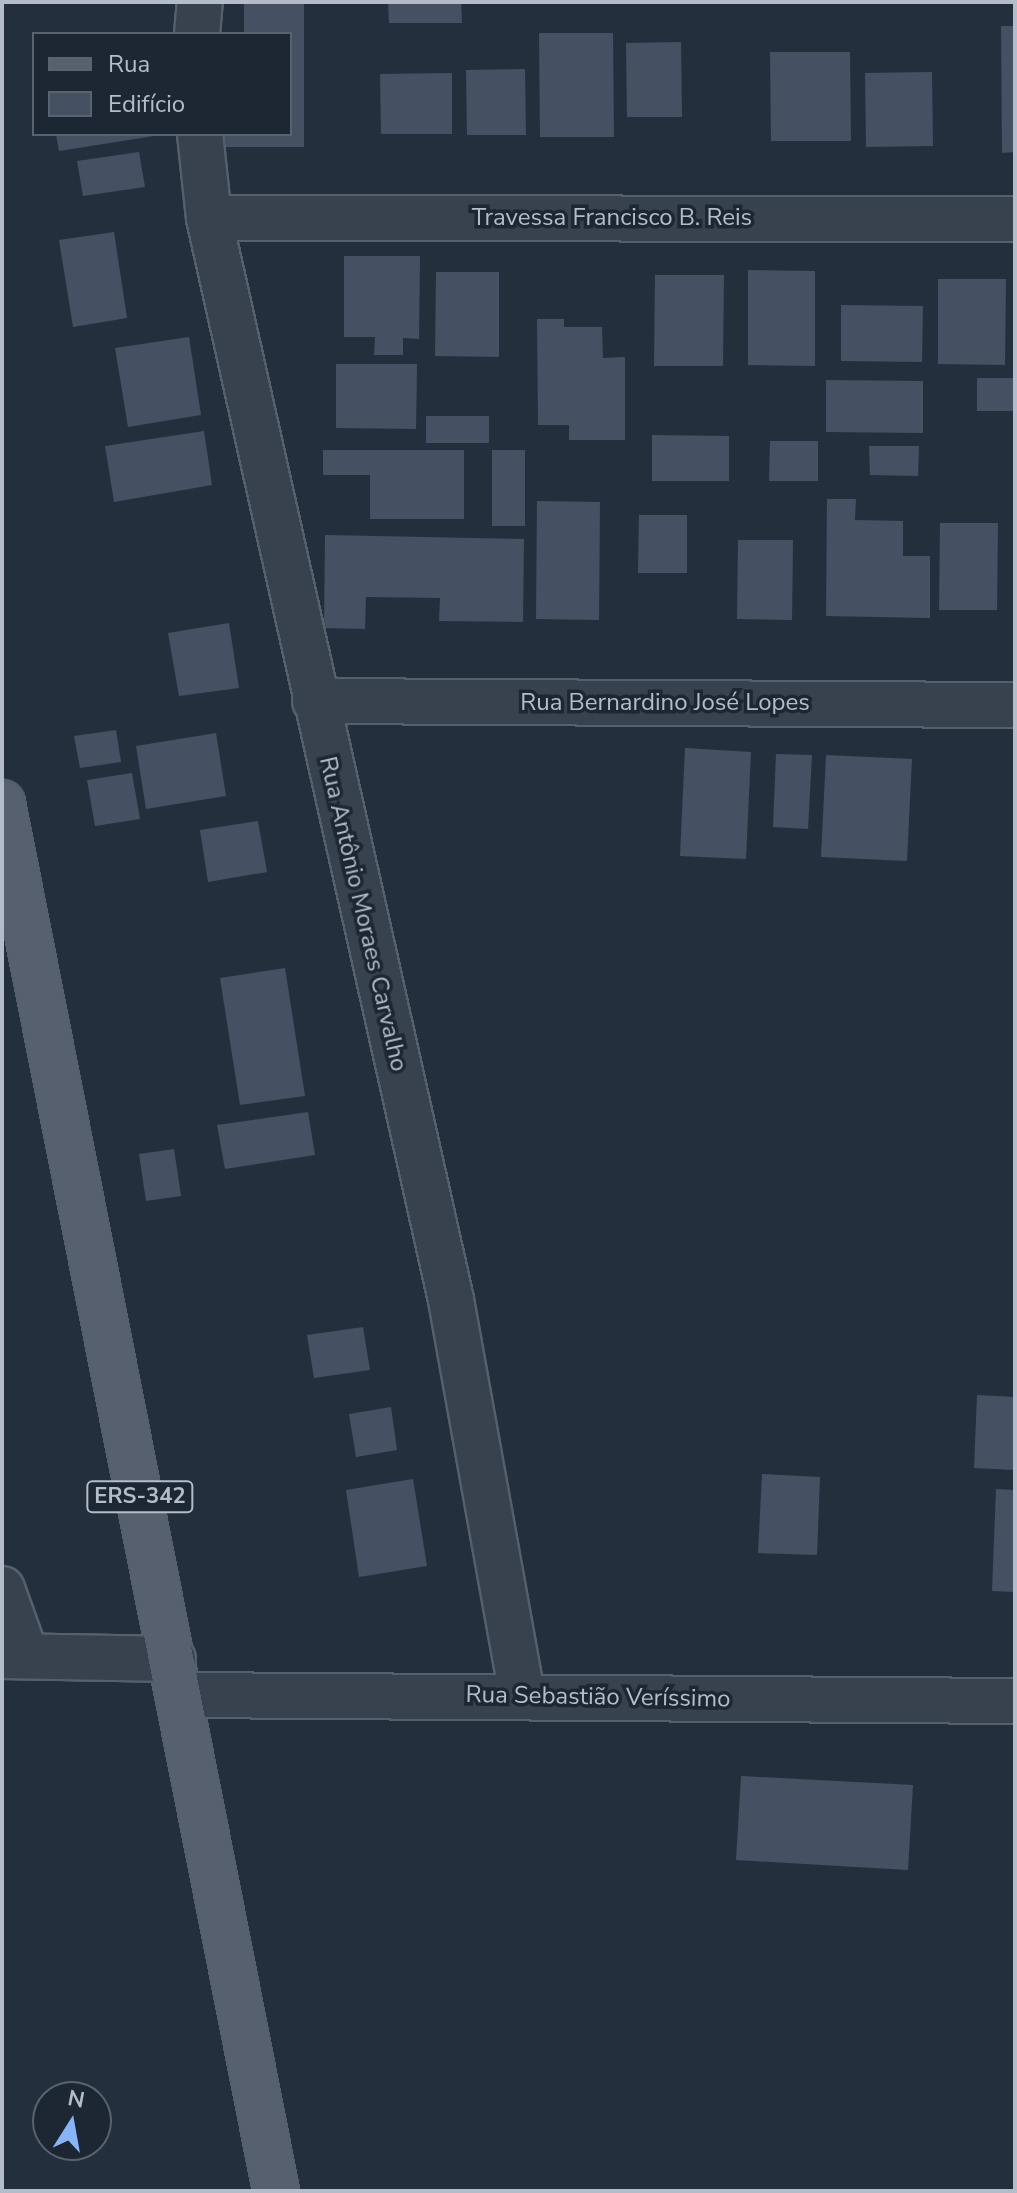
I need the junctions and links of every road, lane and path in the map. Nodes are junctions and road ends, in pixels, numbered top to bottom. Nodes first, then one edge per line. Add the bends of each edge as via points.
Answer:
1 (200, 2) edge
2 (197, 32) edge
3 (200, 136) edge
4 (209, 218) junction
5 (1015, 219) edge
6 (315, 701) junction
7 (1015, 705) edge
8 (2, 803) edge
9 (2, 1589) edge
10 (14, 1656) edge
11 (177, 1677) junction
12 (522, 1696) junction
13 (1015, 1701) edge
14 (276, 2191) edge

1 - 2 street
3 - 4 street, Rua Antônio Moraes Carvalho
4 - 5 street, Travessa Francisco B. Reis
4 - 6 street, Rua Antônio Moraes Carvalho
6 - 7 street, Rua Bernardino José Lopes
6 - 12 street, Rua Antônio Moraes Carvalho via 451,1300
8 - 11 main road, ERS-342
9 - 10 street
10 - 11 street, Rua Sebastião Veríssimo
11 - 12 street, Rua Sebastião Veríssimo
11 - 14 main road, ERS-342
12 - 13 street, Rua Sebastião Veríssimo

